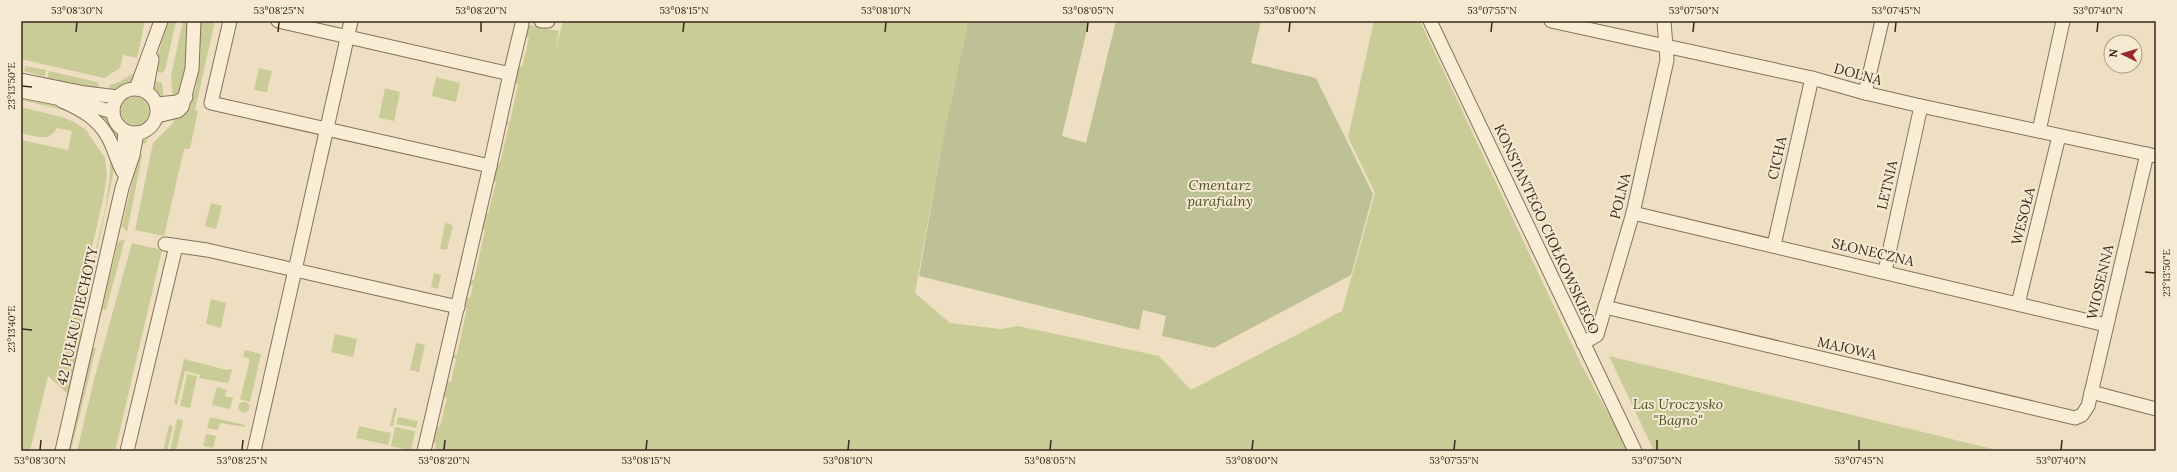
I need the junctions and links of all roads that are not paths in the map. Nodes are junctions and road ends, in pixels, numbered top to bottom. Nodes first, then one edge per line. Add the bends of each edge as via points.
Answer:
1 (160, 21) edge
2 (194, 21) edge
3 (230, 21) edge
4 (278, 21) edge
5 (351, 21) edge
6 (540, 21) edge
7 (548, 21) edge
8 (1430, 21) edge
9 (1551, 21) edge
10 (1664, 21) edge
11 (1882, 21) edge
12 (2063, 21) edge
13 (522, 24) dead end
14 (347, 37) junction
15 (1666, 46) junction
16 (510, 74) junction
17 (1812, 78) junction
18 (21, 80) edge
19 (141, 90) junction
20 (21, 91) edge
21 (1865, 93) junction
22 (118, 97) junction
23 (62, 101) junction
24 (1921, 106) junction
25 (157, 110) junction
26 (113, 112) junction
27 (327, 130) junction
28 (2039, 131) junction
29 (131, 132) junction
30 (2059, 136) junction
31 (2151, 155) edge
32 (490, 166) junction
33 (122, 172) junction
34 (122, 188) junction
35 (1633, 213) junction
36 (1774, 245) junction
37 (295, 270) junction
38 (1884, 271) junction
39 (2018, 304) junction
40 (458, 307) junction
41 (1605, 307) junction
42 (2106, 325) junction
43 (1584, 343) junction
44 (2091, 392) junction
45 (2156, 409) edge
46 (2082, 415) joint
47 (62, 451) edge
48 (127, 451) edge
49 (254, 451) edge
50 (424, 451) edge
51 (1635, 451) edge

1 - 19 street
2 - 25 street via 192,69 186,97
3 - 27 street via 211,103
4 - 14 street
5 - 14 street
6 - 7 street
8 - 43 street, KONSTANTEGO CIOŁKOWSKIEGO
9 - 15 street, DOLNA
10 - 15 street, POLNA
11 - 21 street
12 - 28 street
13 - 16 street
14 - 16 street
14 - 27 street
15 - 17 street, DOLNA
15 - 35 street, POLNA via 1667,60
16 - 32 street
17 - 21 street, DOLNA
17 - 36 street, CICHA
18 - 22 street
19 - 22 street via 126,91
19 - 25 street
20 - 23 street
21 - 24 street, DOLNA
22 - 26 street
23 - 26 street via 82,103
23 - 33 street via 80,109 101,126
24 - 28 street, DOLNA
24 - 38 street, LETNIA
25 - 29 street via 150,128
26 - 29 street via 119,126
27 - 32 street
27 - 37 street
28 - 30 street, DOLNA
29 - 33 street, 42 PUŁKU PIECHOTY
29 - 34 street, 42 PUŁKU PIECHOTY via 133,155
30 - 31 street, DOLNA
30 - 39 street, WESOŁA
31 - 42 street, WIOSENNA
32 - 40 street
33 - 34 street, 42 PUŁKU PIECHOTY
34 - 47 street, 42 PUŁKU PIECHOTY
35 - 36 street, SŁONECZNA
35 - 41 street, POLNA
36 - 38 street, SŁONECZNA
37 - 40 street
37 - 48 street via 207,250 171,245
37 - 49 street
38 - 39 street, SŁONECZNA
39 - 42 street, SŁONECZNA
40 - 50 street
41 - 43 street, POLNA via 1597,335
41 - 46 street, MAJOWA via 2062,416 2075,418
42 - 44 street, WIOSENNA
43 - 51 street, KONSTANTEGO CIOŁKOWSKIEGO
44 - 45 street
44 - 46 street, WIOSENNA

